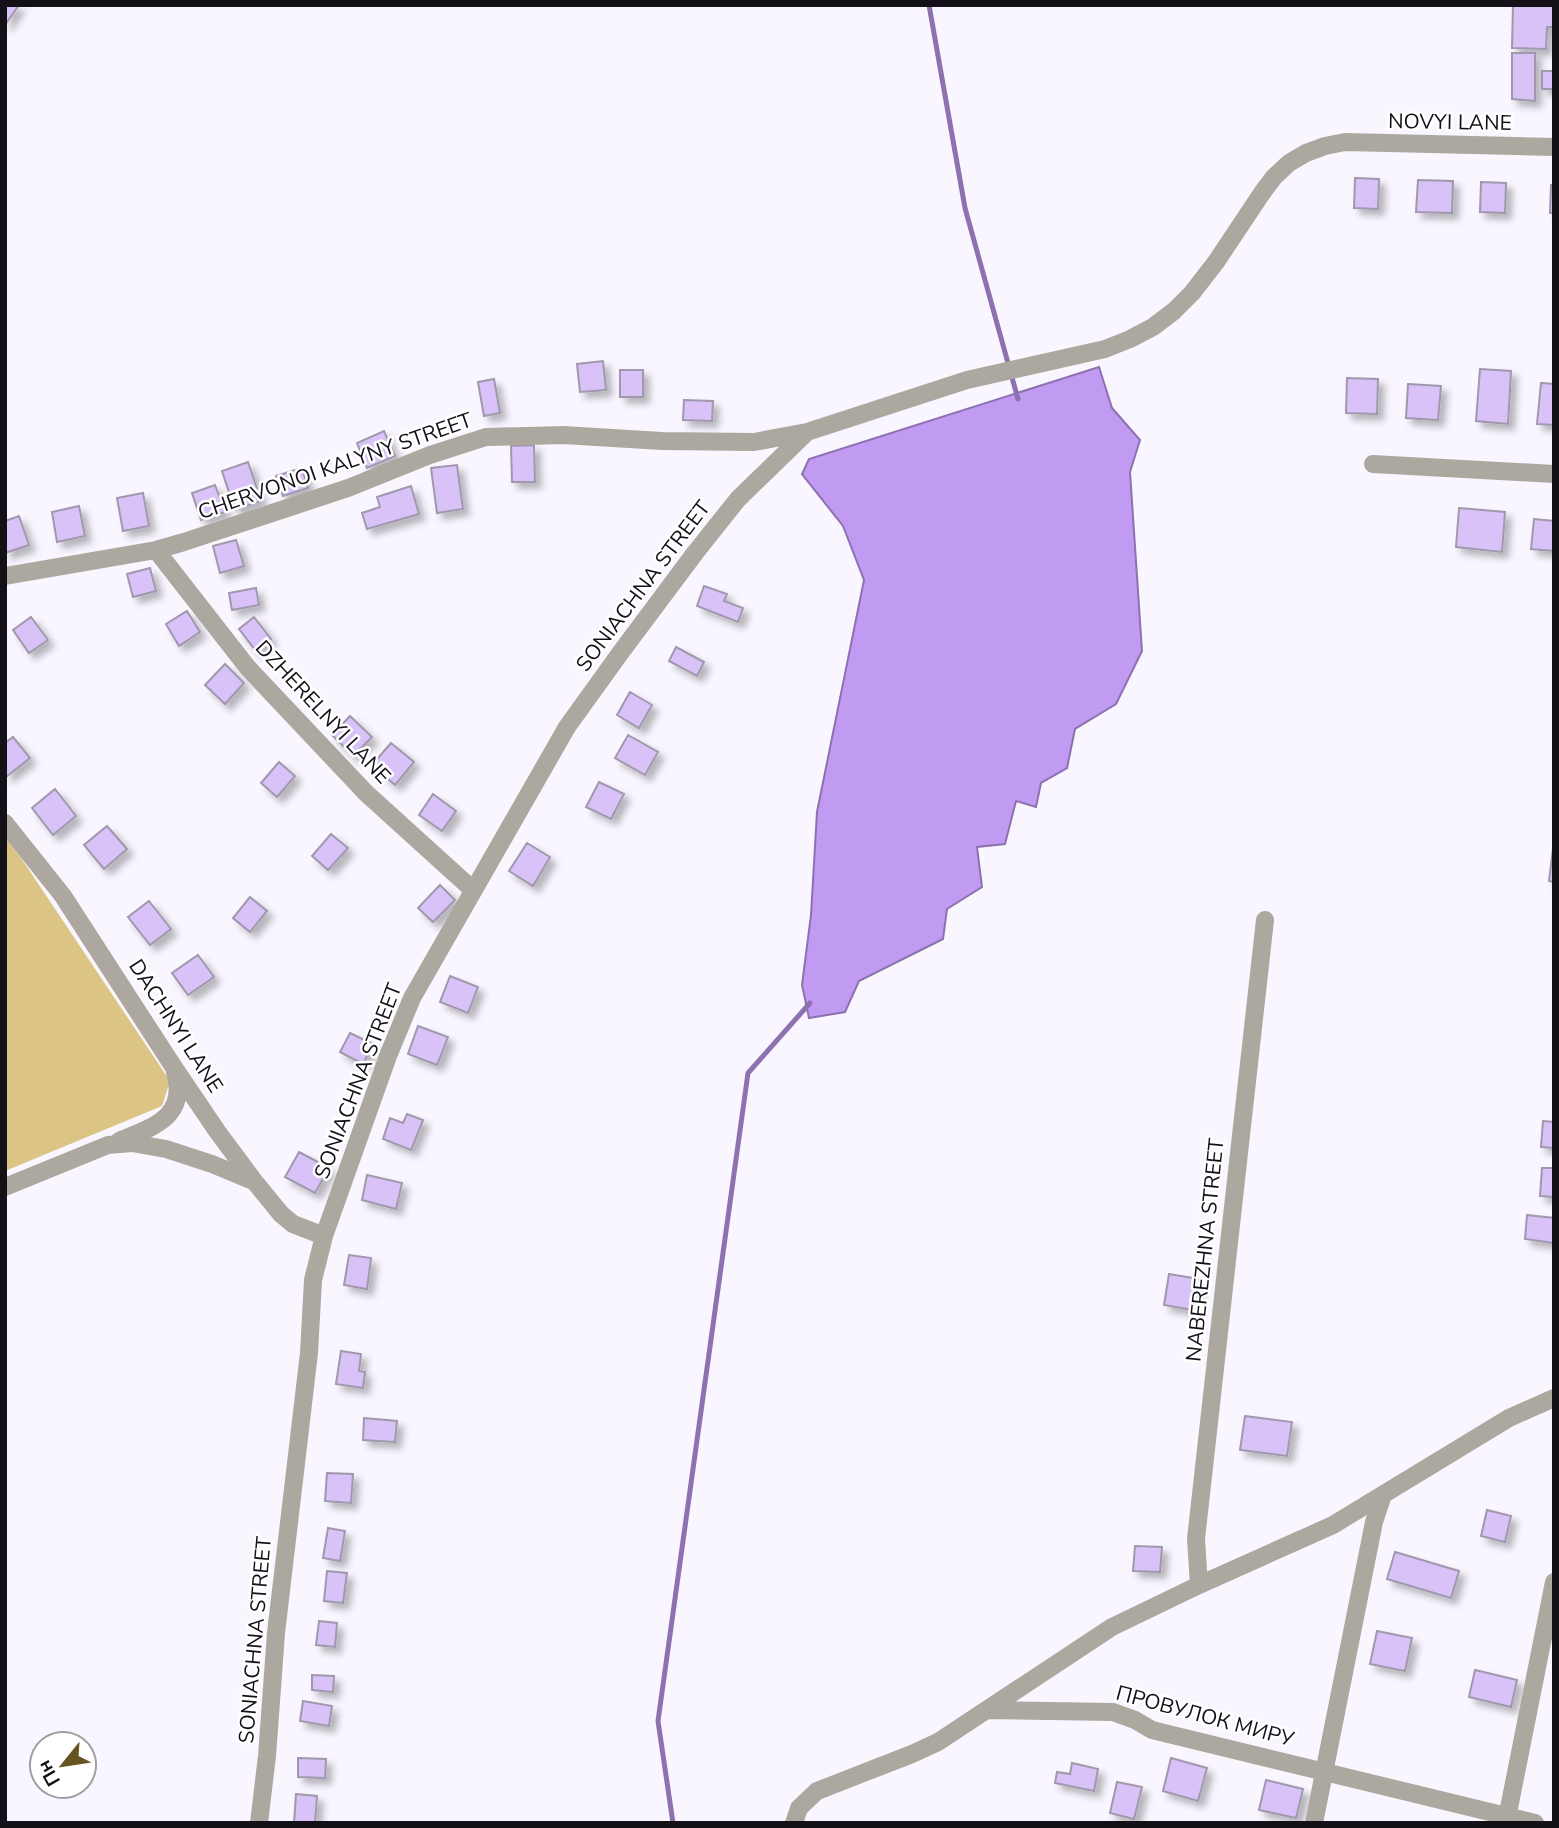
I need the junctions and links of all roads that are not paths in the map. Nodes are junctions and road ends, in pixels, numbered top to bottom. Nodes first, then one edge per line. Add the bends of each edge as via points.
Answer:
1 (1554, 147) edge
2 (807, 432) junction
3 (1373, 464) dead end
4 (1554, 474) edge
5 (156, 550) junction
6 (5, 576) edge
7 (5, 822) edge
8 (473, 890) junction
9 (1265, 920) dead end
10 (173, 1066) junction
11 (108, 1145) junction
12 (254, 1181) junction
13 (5, 1187) edge
14 (324, 1236) junction
15 (1554, 1398) edge
16 (1383, 1495) junction
17 (1554, 1582) edge
18 (1199, 1585) junction
19 (988, 1710) junction
20 (1325, 1772) junction
21 (1507, 1819) edge
22 (259, 1823) edge
23 (794, 1823) edge
24 (1314, 1823) edge
25 (1535, 1823) edge

1 - 2 street, NOVYI LANE via 1345,142 1306,153 1262,192 1192,293 1153,327 1105,349 968,380
2 - 5 street, CHERVONOI KALYNY STREET via 754,442 563,435 486,438
2 - 8 street, SONIACHNA STREET via 738,499 621,652 567,727
3 - 4 street
5 - 6 street, CHERVONOI KALYNY STREET
5 - 8 street, DZHERELNYI LANE via 248,668 366,793
7 - 10 street, DACHNYI LANE via 63,896
8 - 14 street, SONIACHNA STREET via 412,998
9 - 18 street, NABEREZHNA STREET via 1196,1539
10 - 11 street via 178,1084 170,1115
10 - 12 street, DACHNYI LANE
11 - 12 street via 132,1143 166,1149
11 - 13 street
12 - 14 street, DACHNYI LANE via 293,1224
14 - 22 street, SONIACHNA STREET via 313,1280
15 - 16 street via 1509,1418
16 - 18 street via 1333,1525
16 - 20 street
17 - 21 street
18 - 19 street via 1112,1628
19 - 20 street, ПРОВУЛОК МИРУ via 1113,1712 1152,1730
19 - 23 street via 938,1742 817,1791 799,1808
20 - 21 street, ПРОВУЛОК МИРУ
20 - 24 street
21 - 25 street, ПРОВУЛОК МИРУ

